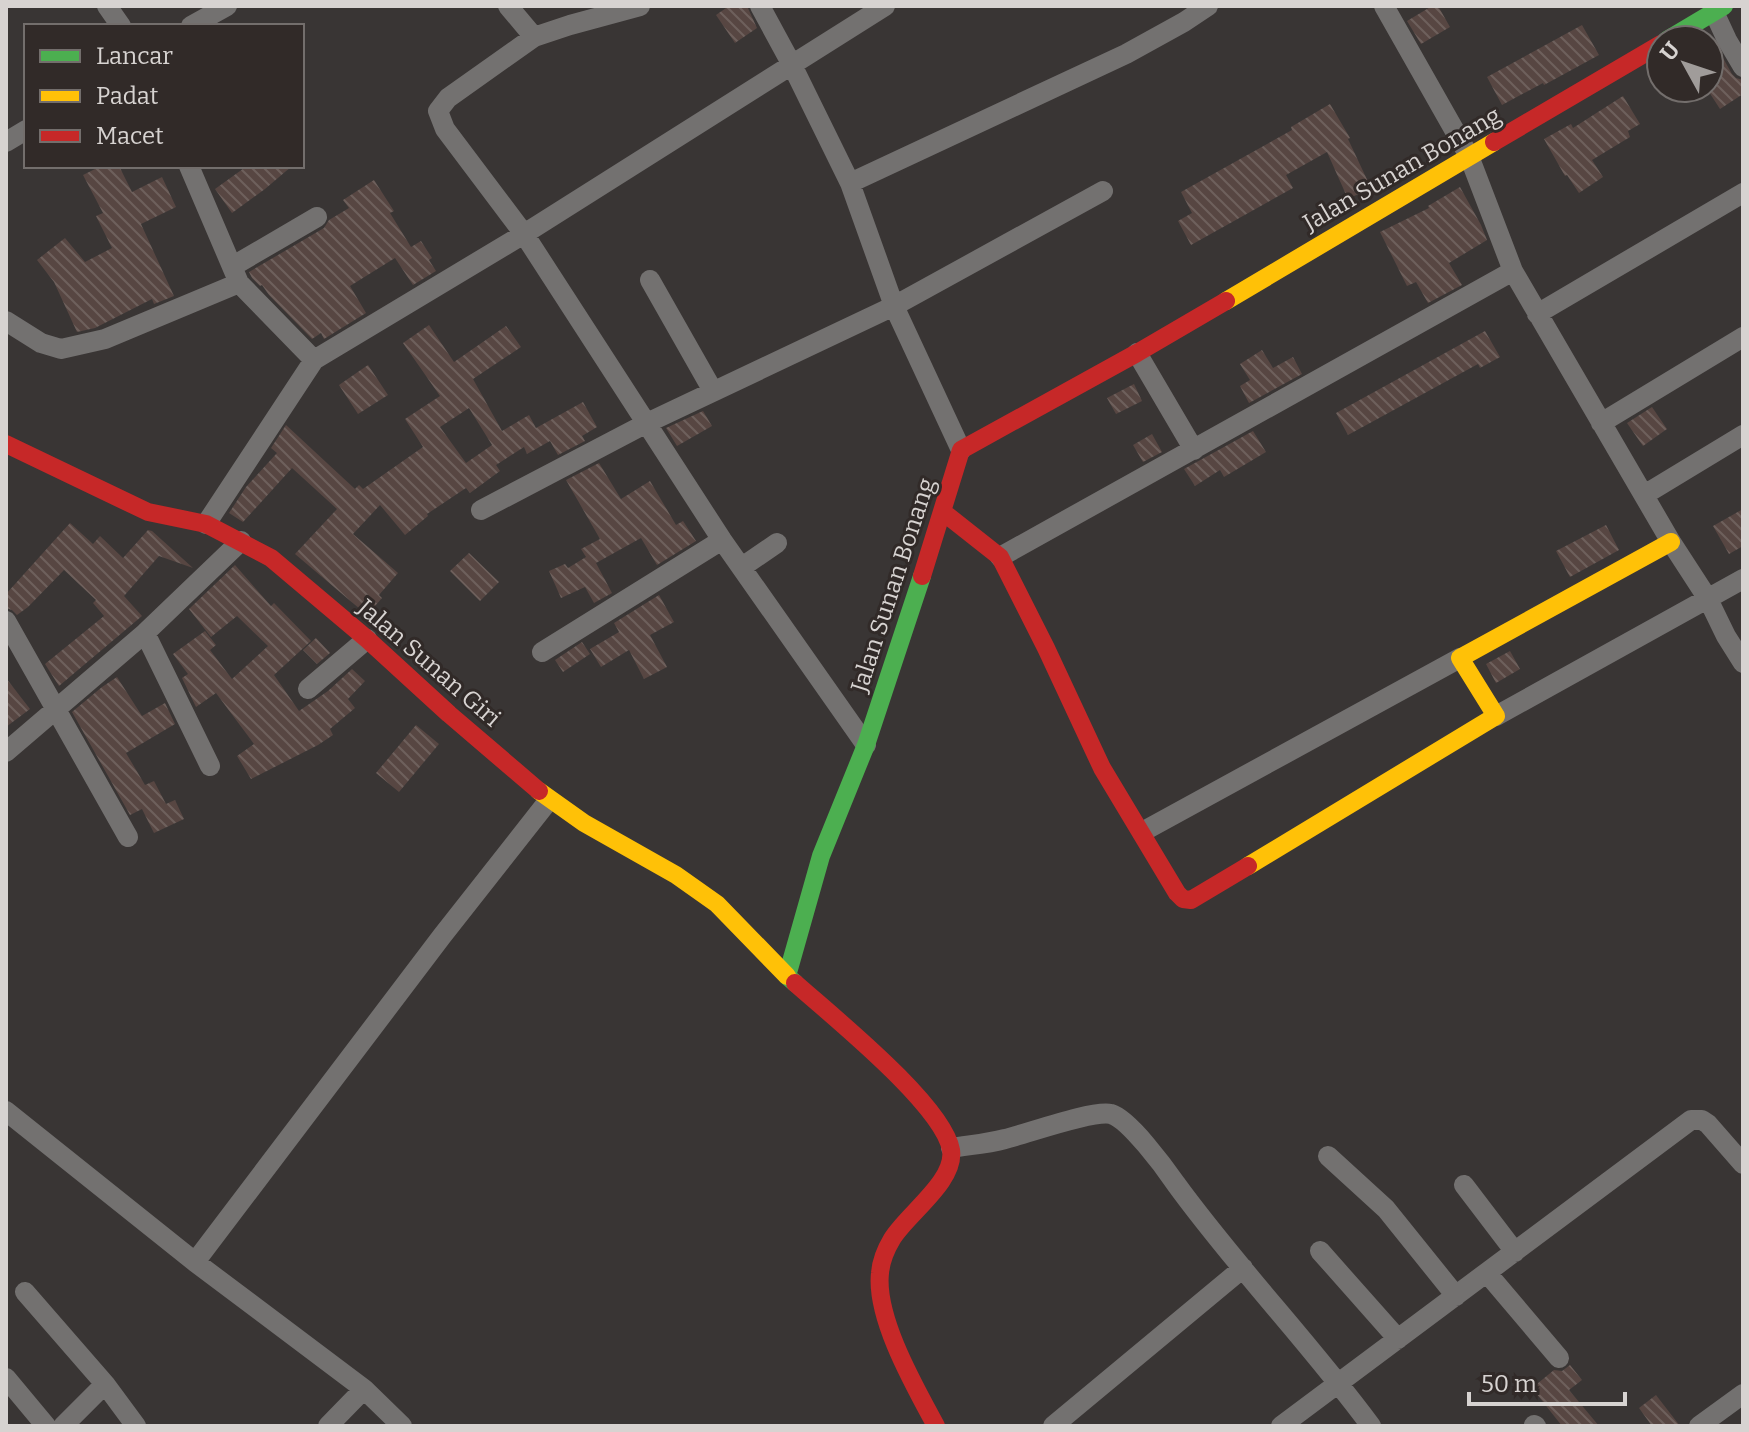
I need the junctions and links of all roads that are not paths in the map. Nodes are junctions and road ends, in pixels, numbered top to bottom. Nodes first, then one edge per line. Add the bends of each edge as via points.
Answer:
1 (107, 6) edge
2 (227, 6) edge
3 (508, 6) edge
4 (760, 6) edge
5 (885, 6) edge
6 (1208, 6) edge
7 (1384, 6) edge
8 (633, 7) edge
9 (1719, 9) edge
10 (198, 16) edge
11 (120, 24) edge
12 (1694, 24) edge
13 (534, 37) junction
14 (1645, 54) edge
15 (792, 65) junction
16 (1743, 67) edge
17 (24, 131) edge
18 (6, 142) edge
19 (1469, 156) junction
20 (190, 168) edge
21 (850, 183) junction
22 (1103, 191) dead end
23 (1743, 193) edge
24 (317, 217) dead end
25 (524, 234) junction
26 (1513, 271) junction
27 (236, 275) junction
28 (650, 280) dead end
29 (894, 306) junction
30 (1537, 314) junction
31 (6, 321) edge
32 (1743, 337) edge
33 (1137, 353) junction
34 (314, 360) junction
35 (713, 391) junction
36 (647, 423) junction
37 (1601, 423) junction
38 (1743, 435) edge
39 (6, 444) edge
40 (961, 450) junction
41 (1194, 450) junction
42 (1644, 495) junction
43 (481, 510) dead end
44 (943, 512) junction
45 (206, 524) junction
46 (722, 540) junction
47 (241, 541) junction
48 (1671, 542) junction
49 (777, 543) dead end
50 (1000, 557) junction
51 (742, 567) junction
52 (1743, 579) edge
53 (1708, 599) junction
54 (6, 621) edge
55 (145, 633) junction
56 (367, 639) junction
57 (542, 652) dead end
58 (1460, 658) junction
59 (1743, 663) edge
60 (308, 689) dead end
61 (57, 710) junction
62 (1496, 716) junction
63 (866, 745) junction
64 (6, 752) edge
65 (210, 766) dead end
66 (549, 800) junction
67 (1142, 832) junction
68 (128, 837) dead end
69 (787, 976) junction
70 (6, 1111) edge
71 (951, 1148) junction
72 (1328, 1156) dead end
73 (1743, 1164) edge
74 (1464, 1185) dead end
75 (1320, 1251) dead end
76 (1515, 1252) junction
77 (195, 1262) junction
78 (1243, 1268) junction
79 (1487, 1273) junction
80 (25, 1292) dead end
81 (1456, 1296) junction
82 (1398, 1339) junction
83 (1559, 1358) dead end
84 (6, 1378) edge
85 (1339, 1382) junction
86 (105, 1384) junction
87 (364, 1389) junction
88 (1743, 1394) edge
89 (46, 1426) edge
90 (63, 1426) edge
91 (136, 1426) edge
92 (328, 1426) edge
93 (402, 1426) edge
94 (936, 1426) edge
95 (1053, 1426) edge
96 (1281, 1426) edge
97 (1371, 1426) edge
98 (1699, 1426) edge

1 - 11 street
2 - 10 street
3 - 13 street
4 - 15 street
5 - 15 street
6 - 21 street via 1126,54
7 - 19 street
8 - 13 street
9 - 12 street
9 - 16 street via 1727,40
13 - 25 street via 448,98 438,111 445,129
14 - 19 street, Jalan Sunan Bonang
15 - 21 street
15 - 25 street
17 - 18 street
19 - 26 street
19 - 33 street, Jalan Sunan Bonang
20 - 27 street
21 - 29 street
22 - 29 street
23 - 30 street
24 - 27 street
25 - 34 street
25 - 36 street
26 - 30 street
26 - 41 street
27 - 31 street via 105,339 61,349
27 - 34 street
28 - 35 street
29 - 35 street
29 - 40 street
30 - 37 street
32 - 37 street
33 - 40 street, Jalan Sunan Bonang
33 - 41 street
34 - 45 street
35 - 36 street
36 - 43 street
36 - 46 street
37 - 42 street
38 - 42 street
39 - 45 street, Jalan Sunan Giri via 148,512
40 - 44 street, Jalan Sunan Bonang
41 - 50 street
42 - 48 street
44 - 50 street
44 - 63 street, Jalan Sunan Bonang
45 - 47 street, Jalan Sunan Giri
46 - 51 street
46 - 57 street
47 - 55 street
47 - 56 street, Jalan Sunan Giri via 271,558
48 - 53 street
48 - 58 street
49 - 51 street
50 - 67 street via 1102,768
51 - 63 street
52 - 53 street
53 - 59 street
53 - 62 street
54 - 61 street
55 - 61 street
55 - 65 street
56 - 60 street
56 - 66 street, Jalan Sunan Giri
58 - 62 street
58 - 67 street
61 - 64 street
61 - 68 street
62 - 67 street via 1191,900 1177,893
63 - 69 street, Jalan Sunan Bonang via 821,856
66 - 69 street, Jalan Sunan Giri via 717,904
66 - 77 street
69 - 71 street via 894,1072 933,1115
70 - 77 street
71 - 78 street via 1094,1115 1115,1115 1162,1164
71 - 94 street via 946,1176 892,1239 882,1259 879,1284 889,1328
72 - 81 street via 1386,1209
73 - 76 street via 1708,1124 1691,1120
74 - 76 street
75 - 82 street
76 - 79 street
77 - 87 street
78 - 85 street
78 - 95 street
79 - 81 street
79 - 83 street
80 - 86 street
81 - 82 street
82 - 85 street
84 - 89 street
85 - 96 street
85 - 97 street
86 - 90 street
86 - 91 street
87 - 92 street
87 - 93 street
88 - 98 street

